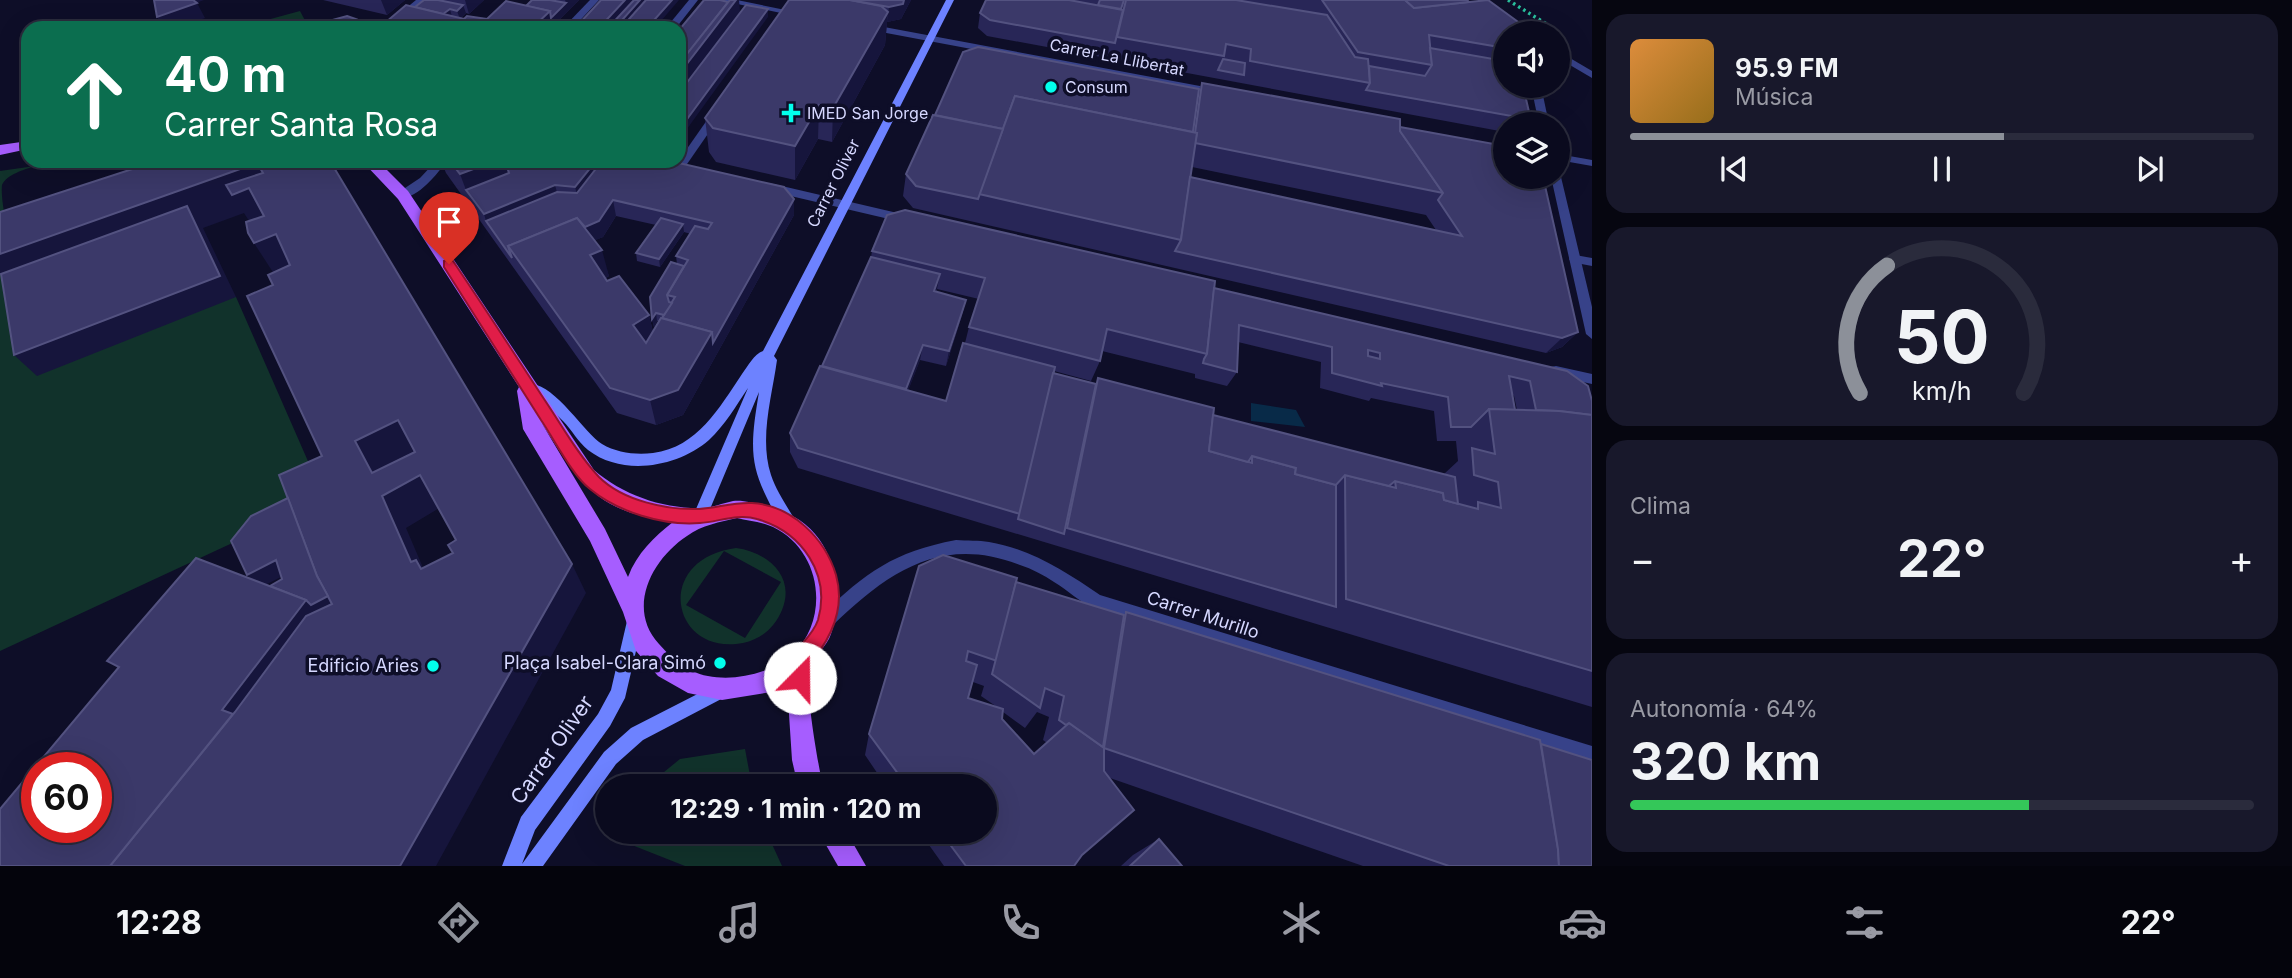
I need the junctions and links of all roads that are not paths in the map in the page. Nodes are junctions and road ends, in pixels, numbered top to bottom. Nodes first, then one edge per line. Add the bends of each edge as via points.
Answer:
1 (421, 0) edge
2 (595, 0) edge
3 (694, 0) edge
4 (722, 0) edge
5 (796, 0) edge
6 (950, 0) edge
7 (788, 12) junction
8 (815, 17) edge
9 (396, 21) edge
10 (575, 21) edge
11 (677, 21) edge
12 (780, 23) edge
13 (855, 24) edge
14 (930, 38) junction
15 (1570, 61) edge
16 (1592, 75) edge
17 (1233, 95) edge
18 (726, 100) edge
19 (21, 146) edge
20 (0, 150) edge
21 (686, 151) edge
22 (1570, 159) edge
23 (1592, 163) edge
24 (686, 166) edge
25 (376, 168) edge
26 (435, 168) edge
27 (694, 168) edge
28 (758, 184) edge
29 (1559, 189) edge
30 (403, 195) junction
31 (844, 205) junction
32 (917, 222) edge
33 (1575, 258) junction
34 (1592, 262) edge
35 (1592, 334) edge
36 (771, 348) junction
37 (1538, 367) edge
38 (1592, 379) edge
39 (524, 380) junction
40 (700, 516) junction
41 (789, 524) junction
42 (634, 614) junction
43 (827, 620) junction
44 (797, 664) junction
45 (721, 690) junction
46 (1592, 755) edge
47 (808, 774) edge
48 (839, 844) edge
49 (512, 866) edge
50 (531, 866) edge
51 (853, 866) edge

1 - 9 street
2 - 10 street
3 - 11 street
4 - 7 street
5 - 7 street
6 - 14 main road, Carrer Oliver
7 - 8 street
7 - 12 street
13 - 14 street, Carrer La Llibertat
14 - 17 street, Carrer La Llibertat
14 - 31 main road, Carrer Oliver
15 - 16 street
18 - 21 street
19 - 20 main road
22 - 23 street
24 - 27 street
25 - 30 main road
26 - 30 street
28 - 31 street
29 - 33 street
30 - 39 main road
31 - 32 street
31 - 36 main road, Carrer Oliver
33 - 34 street
33 - 35 street
36 - 39 main road via 746,375 706,434 686,449 653,459 632,460 596,448 569,417
36 - 40 main road, Carrer Oliver
36 - 41 main road, Carrer Oliver via 757,452 772,496
37 - 38 street
39 - 40 main road via 594,483 631,505
39 - 42 main road via 533,429 598,535
40 - 41 main road via 755,511
40 - 42 main road via 662,539 648,556 639,576
41 - 43 main road via 809,540 823,561 830,586
42 - 45 main road via 642,640 656,659 696,685
42 - 49 main road, Carrer Oliver via 619,692 604,720 528,824
43 - 44 main road via 818,640
43 - 46 street, Carrer Murillo via 867,580 904,558 946,548 980,548 1037,564 1095,601
44 - 45 main road via 770,681
44 - 47 main road
45 - 50 main road via 637,734 610,758
48 - 51 main road

